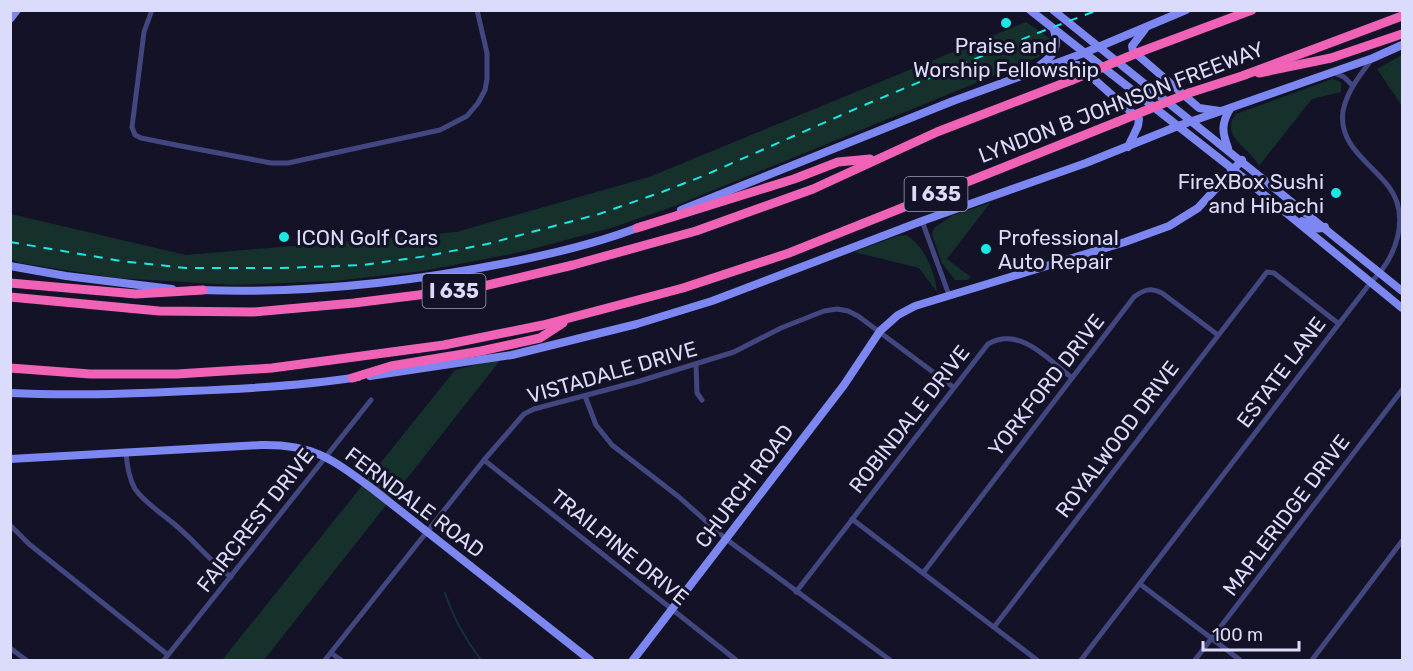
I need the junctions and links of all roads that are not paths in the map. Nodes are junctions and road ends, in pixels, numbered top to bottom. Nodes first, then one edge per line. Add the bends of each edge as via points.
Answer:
1 (17, 10) edge
2 (152, 10) edge
3 (477, 10) edge
4 (1030, 10) edge
5 (1053, 10) edge
6 (1186, 10) edge
7 (1252, 10) edge
8 (1402, 16) edge
9 (10, 19) edge
10 (1146, 28) junction
11 (1054, 30) junction
12 (1402, 34) edge
13 (1402, 45) edge
14 (1099, 46) junction
15 (1084, 53) junction
16 (1373, 58) junction
17 (1050, 65) junction
18 (1332, 72) junction
19 (1028, 73) junction
20 (1242, 76) junction
21 (1353, 86) junction
22 (1227, 110) junction
23 (1193, 121) junction
24 (1178, 126) junction
25 (1128, 147) junction
26 (1228, 149) junction
27 (878, 159) junction
28 (1242, 160) junction
29 (1234, 170) junction
30 (922, 221) junction
31 (1298, 222) junction
32 (1325, 227) junction
33 (637, 228) junction
34 (10, 266) edge
35 (1380, 273) junction
36 (1371, 282) junction
37 (10, 283) edge
38 (203, 290) junction
39 (1402, 291) edge
40 (949, 295) junction
41 (10, 297) edge
42 (1402, 308) edge
43 (569, 320) junction
44 (1338, 324) junction
45 (880, 331) junction
46 (1218, 334) junction
47 (696, 365) junction
48 (10, 368) edge
49 (352, 378) junction
50 (1072, 378) junction
51 (953, 387) junction
52 (10, 388) edge
53 (1402, 390) edge
54 (10, 393) edge
55 (28, 394) junction
56 (585, 396) junction
57 (371, 400) dead end
58 (702, 400) dead end
59 (126, 453) junction
60 (326, 457) junction
61 (10, 459) edge
62 (484, 460) junction
63 (852, 519) junction
64 (10, 525) edge
65 (427, 532) junction
66 (726, 539) junction
67 (1402, 542) edge
68 (922, 573) junction
69 (231, 577) junction
70 (1140, 584) junction
71 (796, 592) junction
72 (672, 610) junction
73 (994, 627) junction
74 (1212, 639) junction
75 (10, 648) edge
76 (331, 653) junction
77 (166, 658) edge
78 (26, 660) edge
79 (325, 660) edge
80 (340, 660) edge
81 (591, 660) edge
82 (633, 660) edge
83 (736, 660) edge
84 (890, 660) edge
85 (1037, 660) edge
86 (1081, 660) edge
87 (1195, 660) edge
88 (1240, 660) edge
89 (1312, 660) edge

1 - 9 main road
2 - 3 street via 144,32 132,127 135,135 281,163 440,130 467,116 478,103 488,79 487,53
4 - 11 main road
5 - 14 main road
6 - 10 main road
7 - 27 highway, LYNDON B JOHNSON FREEWAY / I 635, bridge via 947,128
8 - 20 highway, LYNDON B JOHNSON FREEWAY / I 635
10 - 14 main road
10 - 22 main road via 1132,46 1133,51 1199,108
11 - 15 main road
11 - 19 main road via 1055,52
12 - 20 highway via 1331,58
13 - 16 main road
14 - 15 main road
14 - 23 main road
15 - 17 main road
15 - 24 main road
16 - 18 main road
16 - 21 street, ESTATE LANE
17 - 19 main road
17 - 25 main road via 1078,65 1139,119
18 - 21 street
18 - 22 main road
19 - 33 main road
20 - 43 highway, LYNDON B JOHNSON FREEWAY / I 635, bridge via 1189,93 789,253
21 - 35 street, ESTATE LANE via 1343,124 1358,155 1390,188 1398,209 1396,244
22 - 23 main road
22 - 26 main road via 1222,131
23 - 24 main road
23 - 26 main road
24 - 25 main road
24 - 29 main road
25 - 30 main road
26 - 28 main road
27 - 33 highway via 838,162
27 - 41 highway, LYNDON B JOHNSON FREEWAY / I 635 via 813,189 696,231 475,288 253,312 159,311
28 - 29 main road, CHURCH ROAD
28 - 32 main road
29 - 31 main road
29 - 40 main road, CHURCH ROAD via 1198,208 1169,226
30 - 40 street
30 - 49 main road via 712,301 637,324 513,355
31 - 32 main road via 1320,230
31 - 36 main road
32 - 35 main road
33 - 38 main road via 550,254 445,275 327,289
34 - 38 main road via 125,284
35 - 36 street, ESTATE LANE
35 - 39 main road
36 - 42 main road
36 - 44 street, ESTATE LANE
37 - 38 highway via 136,294
40 - 45 main road, CHURCH ROAD via 907,310
43 - 48 highway, LYNDON B JOHNSON FREEWAY / I 635 via 444,345 272,368 90,374
43 - 49 highway via 540,338 391,366
44 - 46 street, ROYALWOOD DRIVE via 1274,273 1267,272
44 - 70 street, ESTATE LANE
45 - 47 street, VISTADALE DRIVE via 848,311 824,311 742,349
45 - 51 street, VISTADALE DRIVE
45 - 66 main road, CHURCH ROAD via 844,385
46 - 50 street, YORKFORD DRIVE via 1162,293 1141,291
46 - 73 street, ROYALWOOD DRIVE
47 - 56 street, VISTADALE DRIVE
47 - 58 street via 697,393
49 - 55 main road via 228,390
50 - 51 street, ROBINDALE DRIVE via 1030,346 1017,339 1003,338 988,344
50 - 68 street, YORKFORD DRIVE
51 - 63 street, ROBINDALE DRIVE
52 - 55 main road
53 - 74 street, MAPLERIDGE DRIVE
54 - 55 main road
56 - 62 street, VISTADALE DRIVE via 524,414
56 - 66 street via 606,439
57 - 60 street, FAIRCREST DRIVE
59 - 60 main road, FERNDALE ROAD via 281,445 309,449
59 - 61 main road, FERNDALE ROAD
59 - 69 street via 128,473 142,498
60 - 65 main road, FERNDALE ROAD
60 - 69 street, FAIRCREST DRIVE
62 - 65 street, VISTADALE DRIVE
62 - 72 street, TRAILPINE DRIVE
63 - 68 street
63 - 71 street, ROBINDALE DRIVE
64 - 77 street
65 - 76 street, VISTADALE DRIVE
65 - 81 main road, FERNDALE ROAD
66 - 71 street
66 - 72 main road, CHURCH ROAD
67 - 89 street
68 - 73 street
69 - 77 street, FAIRCREST DRIVE
70 - 74 street
70 - 86 street, ESTATE LANE
71 - 84 street
72 - 82 main road, CHURCH ROAD
72 - 83 street, TRAILPINE DRIVE
73 - 85 street
74 - 87 street, MAPLERIDGE DRIVE
74 - 88 street
75 - 78 street
76 - 79 street, VISTADALE DRIVE
76 - 80 street

